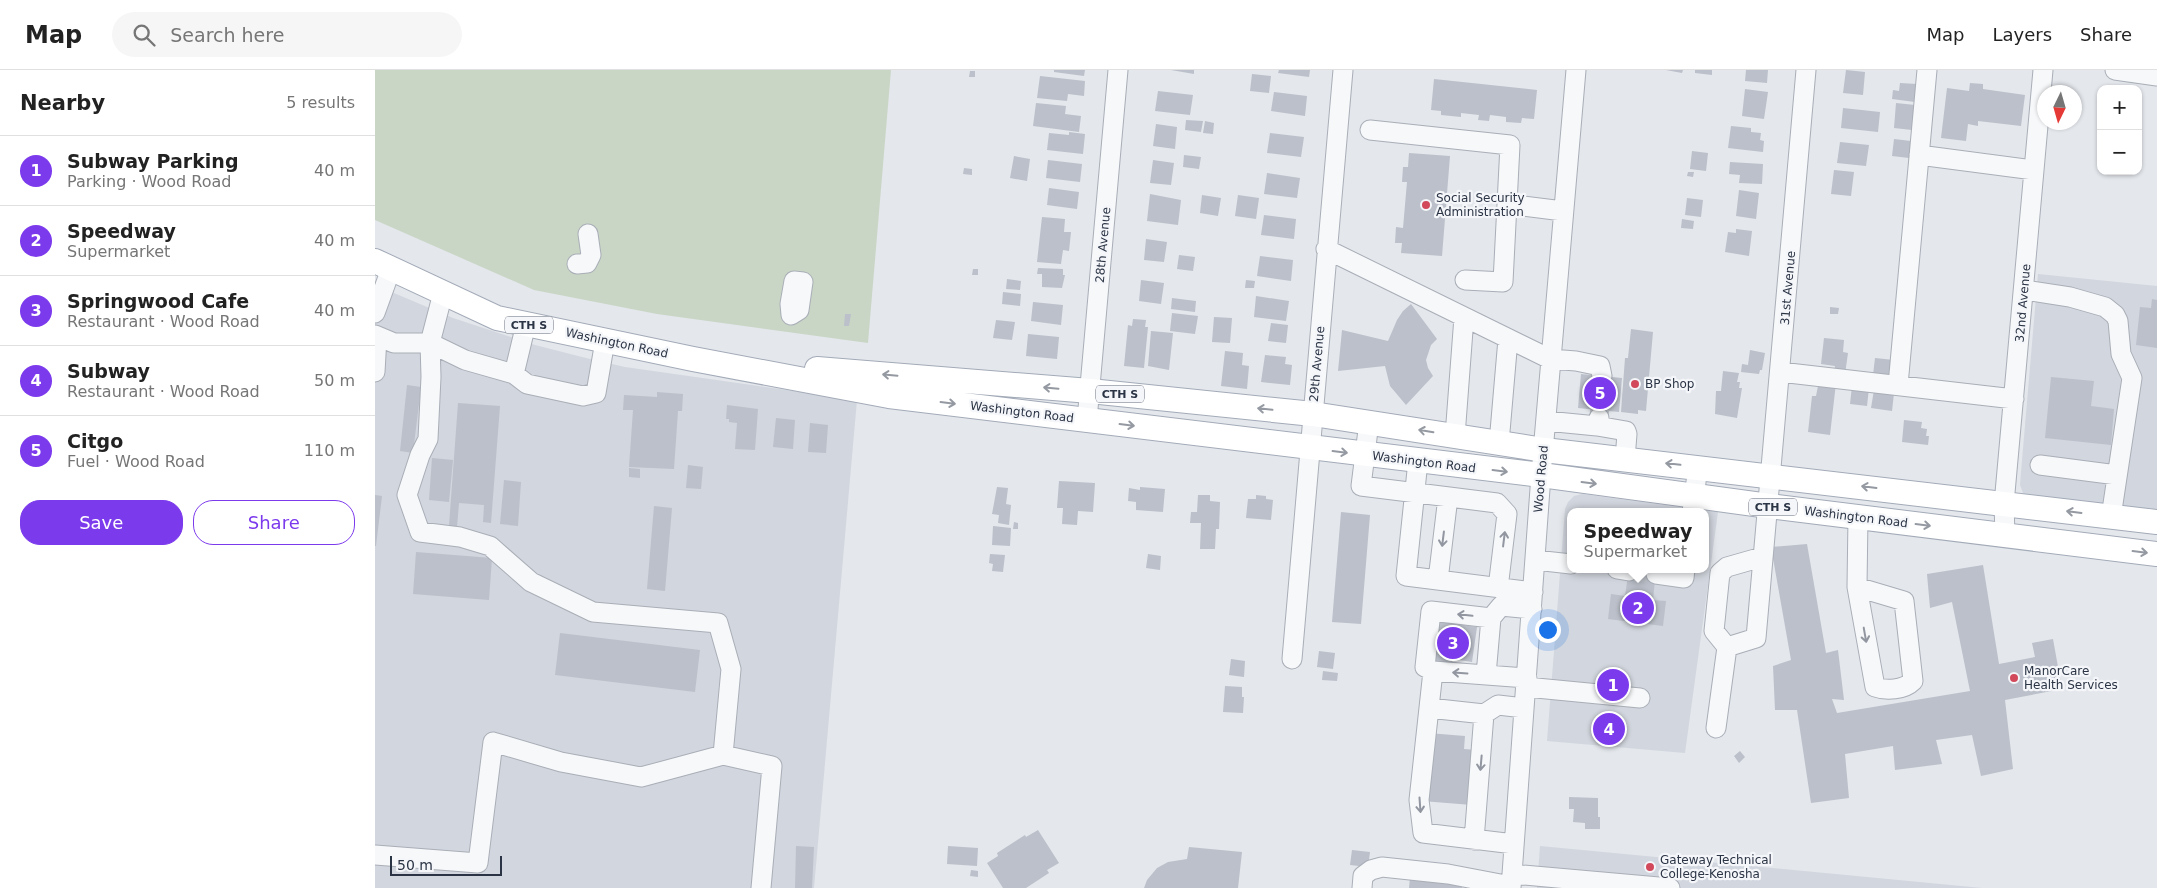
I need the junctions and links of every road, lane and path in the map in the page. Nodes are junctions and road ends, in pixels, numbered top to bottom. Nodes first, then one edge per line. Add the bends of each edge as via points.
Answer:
1 (1118, 70) edge
2 (1343, 70) edge
3 (1576, 70) edge
4 (1806, 70) edge
5 (1927, 70) edge
6 (2043, 70) edge
7 (2115, 70) edge
8 (2157, 76) edge
9 (1370, 130) dead end
10 (1919, 155) junction
11 (2034, 170) junction
12 (1507, 204) junction
13 (1563, 211) junction
14 (588, 234) dead end
15 (1326, 249) junction
16 (577, 264) dead end
17 (383, 265) edge
18 (1465, 280) dead end
19 (2024, 290) junction
20 (443, 293) junction
21 (375, 313) edge
22 (1464, 317) junction
23 (526, 324) junction
24 (376, 336) edge
25 (1508, 339) junction
26 (605, 341) junction
27 (430, 343) junction
28 (693, 359) junction
29 (1550, 359) junction
30 (375, 372) edge
31 (1780, 372) junction
32 (514, 374) junction
33 (1602, 376) dead end
34 (1898, 385) junction
35 (1090, 391) junction
36 (2014, 399) junction
37 (1313, 414) junction
38 (1087, 420) junction
39 (1546, 421) junction
40 (1369, 422) junction
41 (1455, 436) junction
42 (1499, 443) junction
43 (1310, 448) junction
44 (1544, 450) junction
45 (1365, 455) junction
46 (1625, 459) junction
47 (1418, 461) junction
48 (2040, 466) dead end
49 (1698, 467) junction
50 (2117, 474) junction
51 (1541, 475) junction
52 (1771, 476) junction
53 (1415, 493) junction
54 (1448, 497) junction
55 (1693, 504) edge
56 (2004, 504) junction
57 (1769, 506) junction
58 (1858, 517) junction
59 (2111, 517) junction
60 (2157, 522) edge
61 (2005, 536) junction
62 (2109, 548) junction
63 (2157, 554) edge
64 (1762, 557) junction
65 (1535, 560) junction
66 (1567, 564) edge
67 (1685, 573) edge
68 (1656, 574) dead end
69 (1438, 580) junction
70 (1857, 587) junction
71 (1498, 588) junction
72 (1532, 600) junction
73 (1491, 618) junction
74 (1727, 647) junction
75 (1292, 659) dead end
76 (1433, 671) junction
77 (1486, 675) junction
78 (1526, 682) junction
79 (1639, 698) dead end
80 (1429, 708) junction
81 (1524, 708) junction
82 (1485, 714) junction
83 (1716, 728) dead end
84 (723, 755) junction
85 (1474, 840) junction
86 (1514, 844) junction
87 (375, 855) edge
88 (1511, 883) edge
89 (761, 888) edge
90 (1361, 888) edge
91 (1669, 888) edge

1 - 35 street, 28th Avenue
2 - 15 street, 29th Avenue
3 - 13 street, Wood Road
4 - 31 street, 31st Avenue
5 - 10 street
6 - 11 street, 32nd Avenue
7 - 8 street
9 - 12 street via 1510,145
10 - 11 street
10 - 34 street
11 - 19 street, 32nd Avenue
12 - 13 street
12 - 18 street via 1503,282
13 - 29 street, Wood Road
14 - 16 street via 591,255 587,263
15 - 22 street
15 - 37 street, 29th Avenue
17 - 20 main road, Washington Road / CTH S
17 - 21 street
19 - 36 street, 32nd Avenue
19 - 50 street via 2070,297 2105,307 2115,315 2121,354 2132,378
20 - 23 main road, Washington Road / CTH S via 497,318
20 - 27 street
22 - 25 street
22 - 41 street
23 - 26 main road, Washington Road / CTH S
23 - 32 street
24 - 27 street via 393,343
24 - 30 street
25 - 29 street
25 - 42 street
26 - 28 main road, Washington Road / CTH S
26 - 32 street via 596,393 583,396 527,384
27 - 32 street via 465,360
27 - 84 street via 428,439 407,496 420,532 460,537 490,546 531,582 593,612 718,623 731,669
35 -> 28 main road, Washington Road / CTH S
28 -> 38 main road, Washington Road / CTH S via 889,396
29 - 33 street via 1594,364 1600,366
29 - 39 street, Wood Road
31 - 34 street
31 - 52 street, 31st Avenue
34 - 36 street
37 -> 35 main road, Washington Road / CTH S
35 - 38 street, 28th Avenue
36 - 56 street, 32nd Avenue
37 - 40 main road, Washington Road / CTH S
37 - 43 street, 29th Avenue
38 -> 43 main road, Washington Road / CTH S
39 - 44 street, Wood Road
39 - 46 street via 1598,422 1626,431
41 -> 40 main road, Washington Road / CTH S
40 - 45 street
41 - 42 main road, Washington Road / CTH S
42 - 44 main road, Washington Road / CTH S
43 -> 45 main road, Washington Road / CTH S
43 - 75 street, 29th Avenue
44 - 46 main road, Washington Road / CTH S
44 - 51 street, Wood Road
45 - 47 main road, Washington Road / CTH S
45 - 53 street via 1361,486
49 -> 46 main road, Washington Road / CTH S
47 -> 51 main road, Washington Road / CTH S
47 - 53 street
48 - 50 street
49 - 52 main road, Washington Road / CTH S
49 - 55 street
50 - 59 street
51 -> 55 main road, Washington Road / CTH S
51 - 65 street, Wood Road
56 -> 52 main road, Washington Road / CTH S
52 - 57 street, 31st Avenue
53 - 54 street
53 - 69 street via 1406,576
54 -> 69 street
71 -> 54 street via 1507,514 1497,503
55 - 57 main road, Washington Road / CTH S
59 -> 56 main road, Washington Road
56 - 61 street, 32nd Avenue
57 - 58 main road, Washington Road / CTH S
57 - 64 street, 31st Avenue
58 -> 61 main road, Washington Road / CTH S
58 - 70 street
59 - 60 main road, Washington Road
59 - 62 main road
61 - 62 main road, Washington Road
62 -> 63 main road, Washington Road
64 - 74 street, 31st Avenue via 1756,638
64 - 74 street via 1727,567 1720,573 1714,632
65 - 66 street
65 - 72 street, Wood Road
67 - 68 street via 1684,578
69 - 71 street
70 -> 70 street via 1875,687 1882,690 1908,686 1913,681 1904,601
71 - 72 street
72 - 73 street via 1501,606
72 - 78 street, Wood Road
73 -> 76 street via 1431,611 1425,667
73 - 77 street
74 - 83 street
77 -> 76 street
76 - 80 street
77 - 78 street
78 - 79 street
78 - 81 street, Wood Road
80 - 82 street
80 -> 85 street via 1419,800 1423,833
81 - 82 street via 1498,705
81 - 86 street, Wood Road
82 -> 85 street
84 - 87 street via 641,777 561,762 493,742 478,863
84 - 89 street via 772,766
85 - 86 street
86 - 88 street, Wood Road
88 - 90 street via 1382,867 1363,876
88 - 91 street

